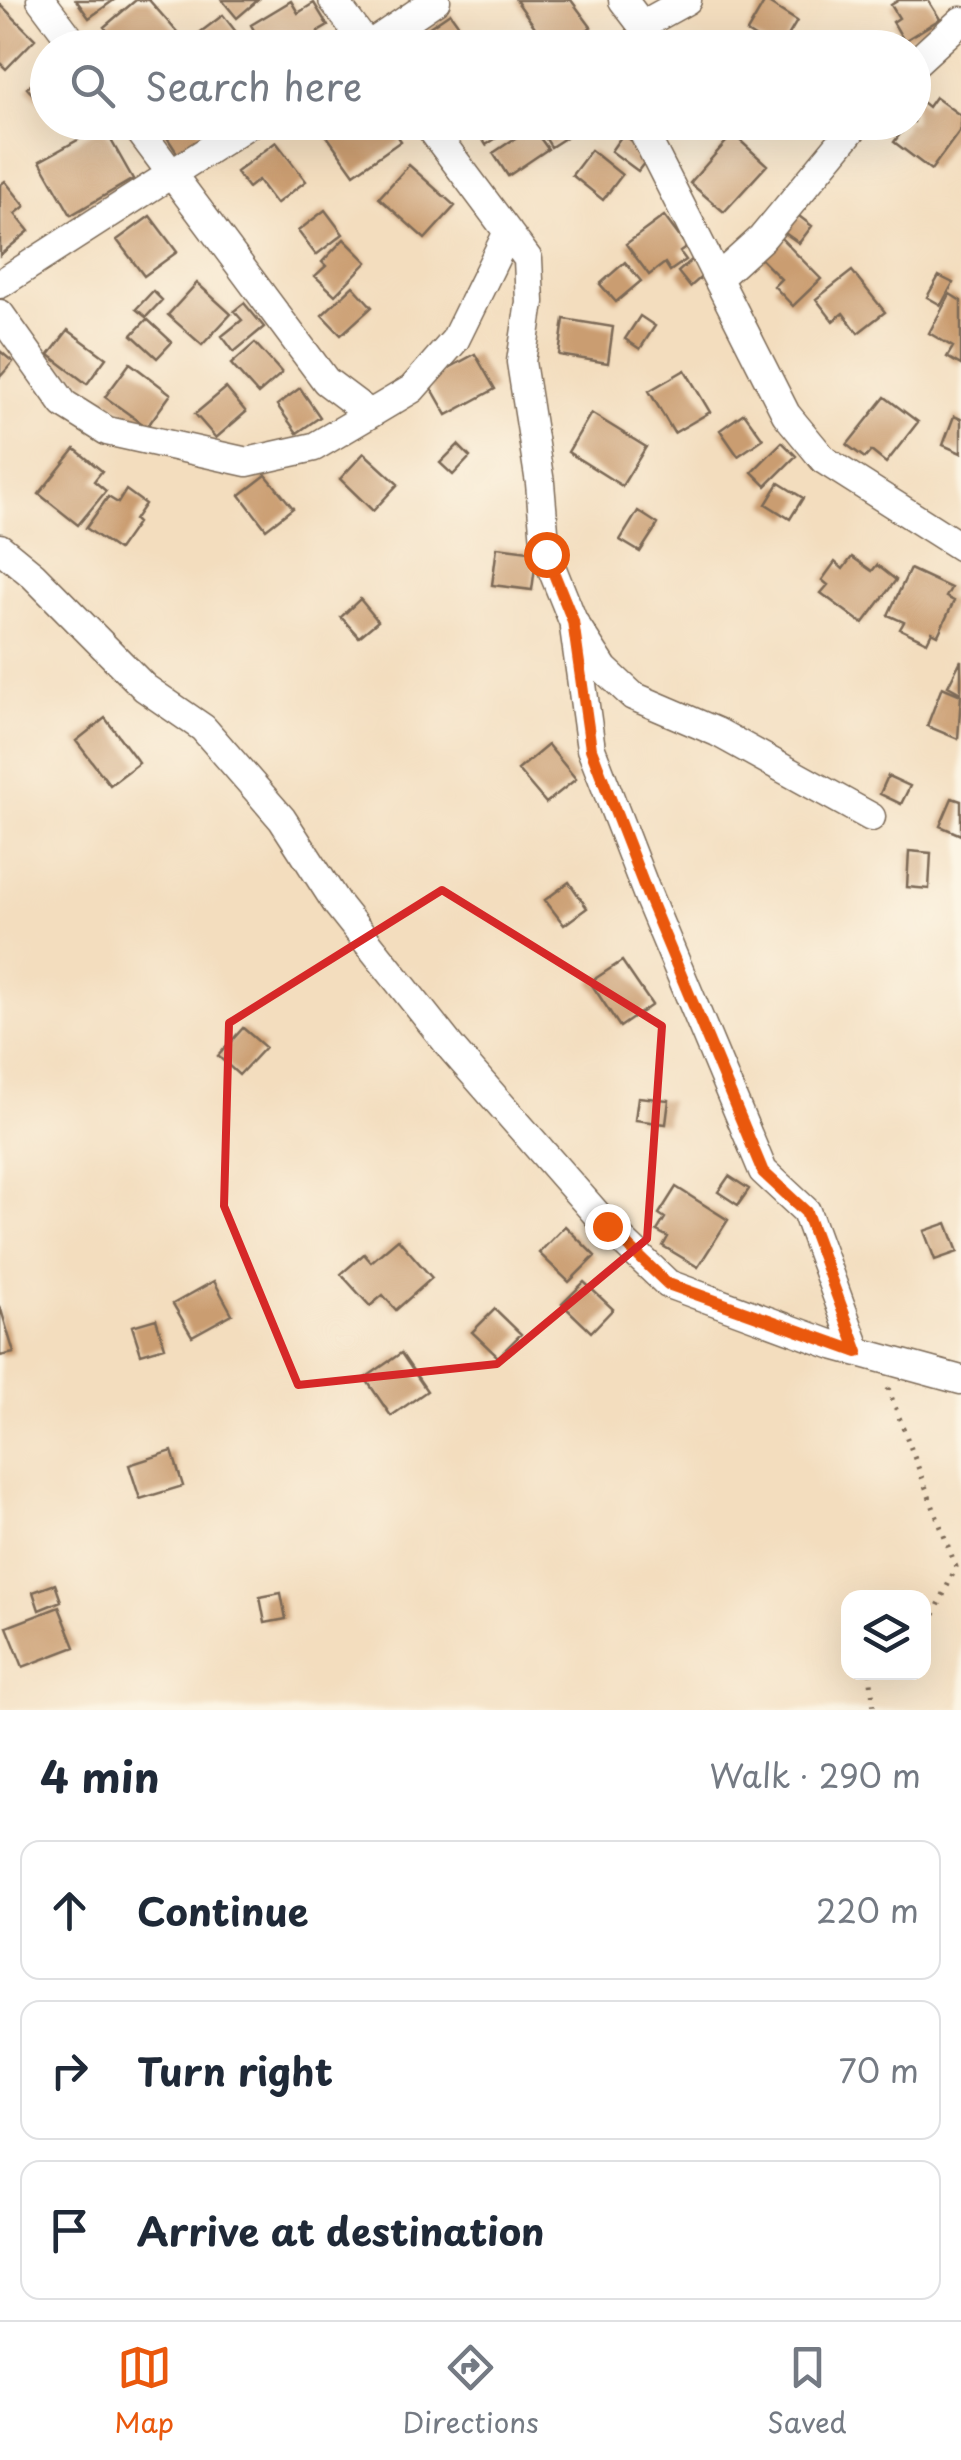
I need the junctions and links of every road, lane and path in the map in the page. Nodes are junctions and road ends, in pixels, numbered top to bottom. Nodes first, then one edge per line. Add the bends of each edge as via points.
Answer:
1 (41, 0) edge
2 (333, 0) edge
3 (436, 0) edge
4 (623, 0) edge
5 (686, 0) edge
6 (961, 21) edge
7 (63, 30) edge
8 (355, 30) edge
9 (392, 30) edge
10 (643, 30) edge
11 (654, 30) edge
12 (931, 48) edge
13 (145, 140) edge
14 (225, 140) edge
15 (439, 140) edge
16 (648, 140) edge
17 (843, 140) edge
18 (172, 176) junction
19 (508, 232) junction
20 (719, 278) junction
21 (0, 284) edge
22 (0, 314) edge
23 (370, 414) junction
24 (961, 547) edge
25 (0, 548) edge
26 (573, 621) junction
27 (871, 816) dead end
28 (867, 1354) junction
29 (961, 1380) edge
30 (931, 1619) edge
31 (871, 1680) edge
32 (874, 1710) edge

1 - 7 street
2 - 8 street
3 - 9 street
4 - 10 street
5 - 11 street
6 - 12 street
13 - 18 street
14 - 18 street
15 - 19 street
16 - 20 street
17 - 20 street via 762,238
18 - 21 street
18 - 23 street via 326,381
19 - 23 street via 456,340 412,389
19 - 26 street via 528,259 522,362 546,554
20 - 24 street via 786,414 824,460
22 - 23 street via 64,404 107,432 248,462 314,447
25 - 28 street via 145,688 203,728 282,819 337,904 453,1050 607,1226 668,1284
26 - 27 street via 604,669 633,696 717,732
26 - 28 street via 591,749 641,878 763,1172 806,1212
28 - 29 street
28 - 30 path via 956,1568
31 - 32 path

